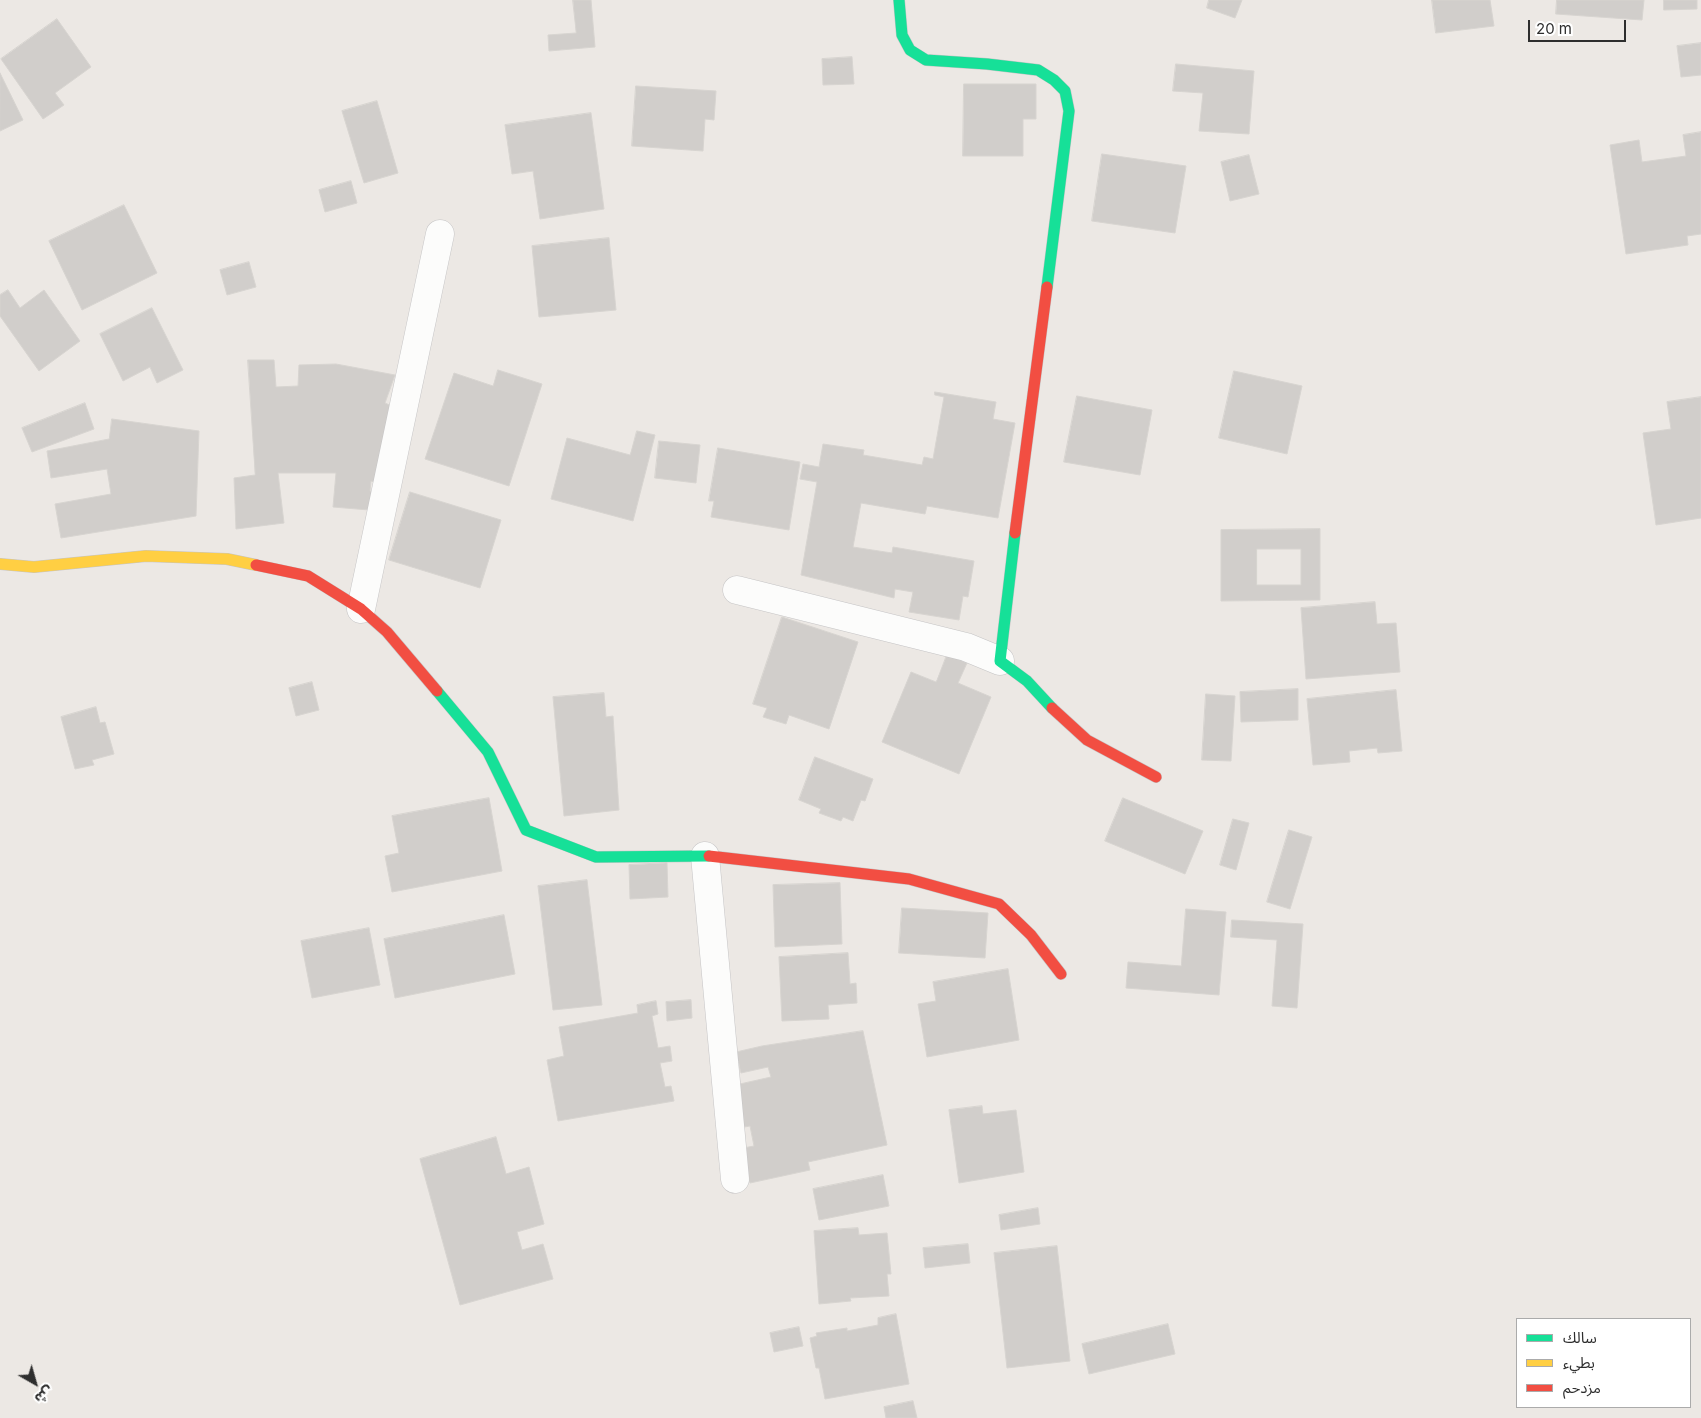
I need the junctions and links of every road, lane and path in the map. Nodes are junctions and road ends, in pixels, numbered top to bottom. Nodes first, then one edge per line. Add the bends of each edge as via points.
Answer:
1 (899, 0) edge
2 (440, 234) dead end
3 (0, 564) edge
4 (737, 590) dead end
5 (361, 609) junction
6 (1000, 661) junction
7 (1156, 776) dead end
8 (705, 856) junction
9 (1061, 974) dead end
10 (735, 1179) dead end

1 - 6 street via 902,35 910,50 926,60 1038,70 1065,91 1069,111
2 - 5 street
3 - 5 street via 34,567 146,556 227,559 308,576
4 - 6 street via 966,647
5 - 8 street via 387,632 488,752 526,830 596,857
6 - 7 street via 1027,681 1087,740
8 - 9 street via 910,879 999,904 1031,935
8 - 10 street

